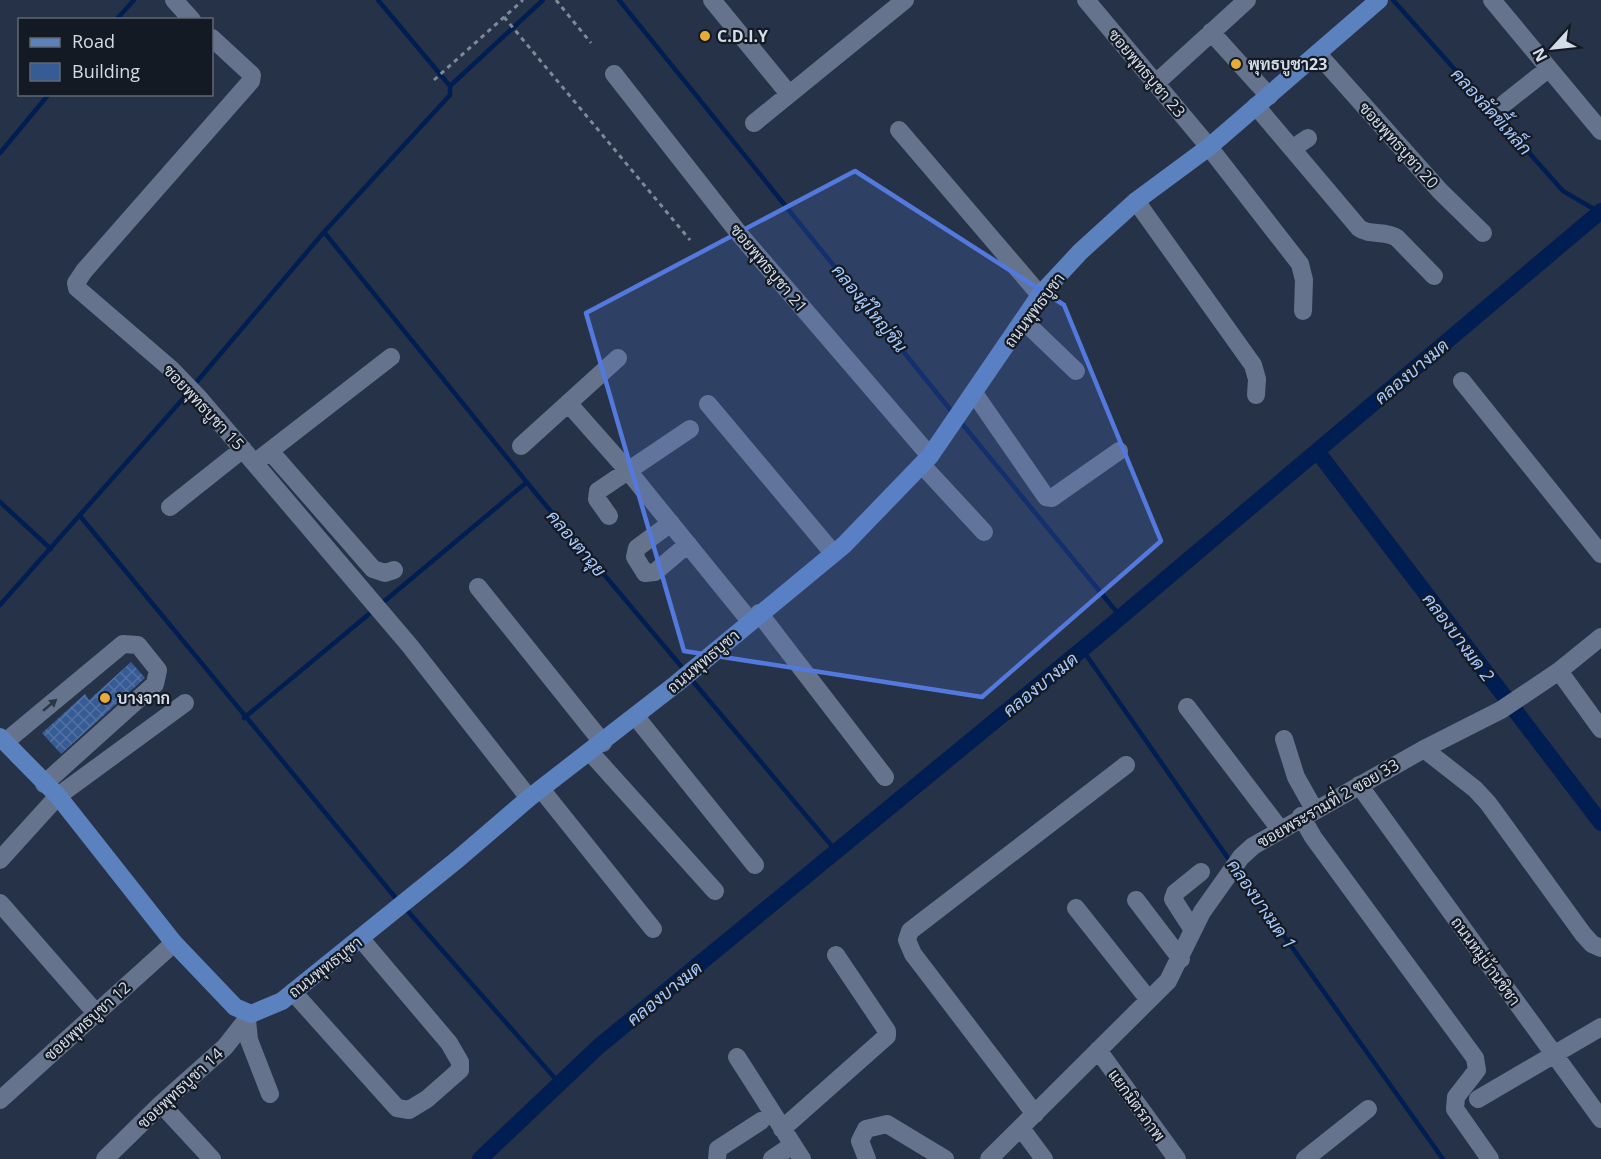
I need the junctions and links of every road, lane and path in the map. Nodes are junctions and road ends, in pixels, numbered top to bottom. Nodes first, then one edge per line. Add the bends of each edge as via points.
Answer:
1 (174, 0) edge
2 (522, 0) edge
3 (556, 0) edge
4 (712, 0) edge
5 (1086, 0) edge
6 (1247, 0) edge
7 (1492, 0) edge
8 (901, 1) edge
9 (1375, 4) edge
10 (504, 17) junction
11 (190, 18) edge
12 (1211, 32) junction
13 (213, 39) edge
14 (591, 44) dead end
15 (1318, 54) junction
16 (1548, 69) junction
17 (614, 74) dead end
18 (434, 80) dead end
19 (1156, 83) junction
20 (789, 94) junction
21 (1262, 101) junction
22 (1505, 103) dead end
23 (754, 123) dead end
24 (899, 130) dead end
25 (1601, 130) edge
26 (1308, 138) dead end
27 (1209, 147) junction
28 (1292, 149) junction
29 (1136, 201) junction
30 (1483, 233) dead end
31 (690, 240) dead end
32 (1434, 276) dead end
33 (1040, 296) junction
34 (1303, 310) dead end
35 (1024, 321) junction
36 (391, 357) dead end
37 (618, 358) dead end
38 (1076, 371) dead end
39 (1462, 381) dead end
40 (1256, 395) dead end
41 (969, 400) junction
42 (568, 403) junction
43 (708, 404) dead end
44 (690, 429) dead end
45 (521, 446) dead end
46 (270, 451) junction
47 (1119, 451) dead end
48 (249, 456) junction
49 (926, 460) junction
50 (629, 472) junction
51 (170, 507) dead end
52 (609, 516) dead end
53 (671, 523) junction
54 (984, 532) dead end
55 (688, 544) junction
56 (833, 553) junction
57 (1601, 554) edge
58 (394, 570) dead end
59 (478, 587) dead end
60 (755, 617) junction
61 (1601, 637) edge
62 (1559, 671) junction
63 (185, 703) dead end
64 (1187, 707) dead end
65 (636, 717) junction
66 (1601, 729) edge
67 (1284, 739) dead end
68 (2, 740) edge
69 (596, 747) junction
70 (1424, 749) junction
71 (1126, 765) dead end
72 (885, 777) dead end
73 (44, 783) junction
74 (1359, 785) junction
75 (535, 793) junction
76 (58, 796) junction
77 (1308, 813) junction
78 (1279, 828) junction
79 (0, 860) edge
80 (754, 865) dead end
81 (1201, 872) dead end
82 (715, 891) dead end
83 (1136, 900) dead end
84 (0, 903) edge
85 (1076, 908) dead end
86 (653, 929) dead end
87 (1193, 930) junction
88 (361, 939) junction
89 (174, 943) junction
90 (1601, 948) edge
91 (836, 955) dead end
92 (1181, 959) junction
93 (293, 992) junction
94 (1149, 1000) junction
95 (96, 1014) junction
96 (249, 1017) junction
97 (1601, 1027) edge
98 (1098, 1050) junction
99 (1555, 1056) junction
100 (737, 1057) dead end
101 (270, 1094) dead end
102 (1478, 1099) dead end
103 (0, 1100) edge
104 (161, 1104) junction
105 (1368, 1109) dead end
106 (1035, 1114) junction
107 (1601, 1119) edge
108 (761, 1120) dead end
109 (1021, 1128) junction
110 (782, 1129) junction
111 (796, 1153) edge
112 (105, 1159) edge
113 (212, 1159) edge
114 (717, 1159) edge
115 (772, 1159) edge
116 (867, 1159) edge
117 (945, 1159) edge
118 (989, 1159) edge
119 (1044, 1159) edge
120 (1177, 1159) edge
121 (1305, 1159) edge
122 (1490, 1159) edge

1 - 11 street
2 - 10 path
3 - 14 path
4 - 20 street
5 - 19 street, ซอยพุทธบูชา 23
6 - 12 street
7 - 16 street
8 - 20 street
9 - 15 main road, ถนนพุทธบูชา
10 - 18 path
10 - 31 path
12 - 19 street
12 - 21 street
13 - 48 street, ซอยพุทธบูชา 15 via 252,75 251,81 76,283 194,392
15 - 21 main road, ถนนพุทธบูชา
15 - 30 street, ซอยพุทธบูชา 20 via 1440,191
16 - 22 street
16 - 25 street
17 - 49 street, ซอยพุทธบูชา 21 via 741,236
19 - 27 street, ซอยพุทธบูชา 23
20 - 23 street
21 - 27 main road, ถนนพุทธบูชา
21 - 28 street
24 - 33 street
26 - 28 street
27 - 29 main road, ถนนพุทธบูชา
27 - 34 street, ซอยพุทธบูชา 23 via 1300,264
28 - 32 street via 1359,228 1397,238
29 - 33 main road, ถนนพุทธบูชา via 1080,252
29 - 40 street via 1253,365
33 - 35 main road, ถนนพุทธบูชา
35 - 38 street
35 - 41 main road, ถนนพุทธบูชา
36 - 46 street
37 - 42 street
39 - 57 street
41 - 47 street via 1046,497 1052,498
41 - 49 main road, ถนนพุทธบูชา
42 - 45 street
42 - 50 street
43 - 56 street
44 - 50 street
46 - 48 street
46 - 58 street via 373,569 385,573
48 - 51 street
48 - 75 street, ซอยพุทธบูชา 15
49 - 54 street, ซอยพุทธบูชา 21
49 - 56 main road, ถนนพุทธบูชา
50 - 52 street via 596,495
50 - 53 street
53 - 55 street
53 - 55 street via 637,549 635,557 645,573 655,572
55 - 60 street
56 - 60 main road, ถนนพุทธบูชา
59 - 69 street
60 - 65 main road, ถนนพุทธบูชา
60 - 72 street
61 - 62 street, ซอยพระรามที่ 2 ซอย 33
62 - 66 street
62 - 70 street, ซอยพระรามที่ 2 ซอย 33 via 1501,710
63 - 76 street
64 - 78 street
65 - 69 main road, ถนนพุทธบูชา
65 - 80 street
67 - 77 street
68 - 73 main road
68 -> 73 street via 123,644 138,645 158,670 155,684
69 - 75 main road, ถนนพุทธบูชา
69 - 82 street
70 - 74 street, ซอยพระรามที่ 2 ซอย 33
70 - 90 street via 1488,802 1583,934
71 - 106 street via 910,931 907,940 913,954
73 - 76 main road
74 - 77 street, ซอยพระรามที่ 2 ซอย 33
74 - 99 street, ถนนหมู่บ้านชิชา
75 - 86 street, ซอยพุทธบูชา 15
75 - 88 main road, ถนนพุทธบูชา
76 - 79 street
76 - 89 main road
77 - 78 street, ซอยพระรามที่ 2 ซอย 33
77 - 122 street via 1313,837 1475,1058 1477,1070 1456,1097 1455,1109
78 - 87 street, ซอยพระรามที่ 2 ซอย 33 via 1241,857
81 - 87 street via 1173,899
83 - 92 street
84 - 95 street
85 - 94 street
87 - 92 street, ซอยพระรามที่ 2 ซอย 33
88 - 93 main road, ถนนพุทธบูชา
88 - 93 street via 449,1043 460,1062 460,1070 427,1099 409,1110 397,1108
89 - 95 street, ซอยพุทธบูชา 12
89 - 96 main road via 234,1007
91 - 110 street via 887,1036
92 - 94 street, ซอยพระรามที่ 2 ซอย 33 via 1168,981
93 - 96 main road, ถนนพุทธบูชา
94 - 98 street, ซอยพระรามที่ 2 ซอย 33
95 - 103 street, ซอยพุทธบูชา 12
96 - 101 street via 249,1040
96 - 104 street, ซอยพุทธบูชา 14 via 225,1047
97 - 99 street
98 - 106 street, ซอยพระรามที่ 2 ซอย 33
98 - 120 street, แยกมิตรภาพ
99 - 102 street
99 - 107 street, ถนนหมู่บ้านชิชา
100 - 110 street
104 - 112 street, ซอยพุทธบูชา 14
104 - 113 street
105 - 121 street
106 - 109 street, ซอยพระรามที่ 2 ซอย 33
108 - 114 street via 727,1141 718,1149
109 - 118 street, ซอยพระรามที่ 2 ซอย 33
109 - 119 street
110 - 111 street
111 - 115 street
116 - 117 street via 860,1141 862,1133 880,1123

